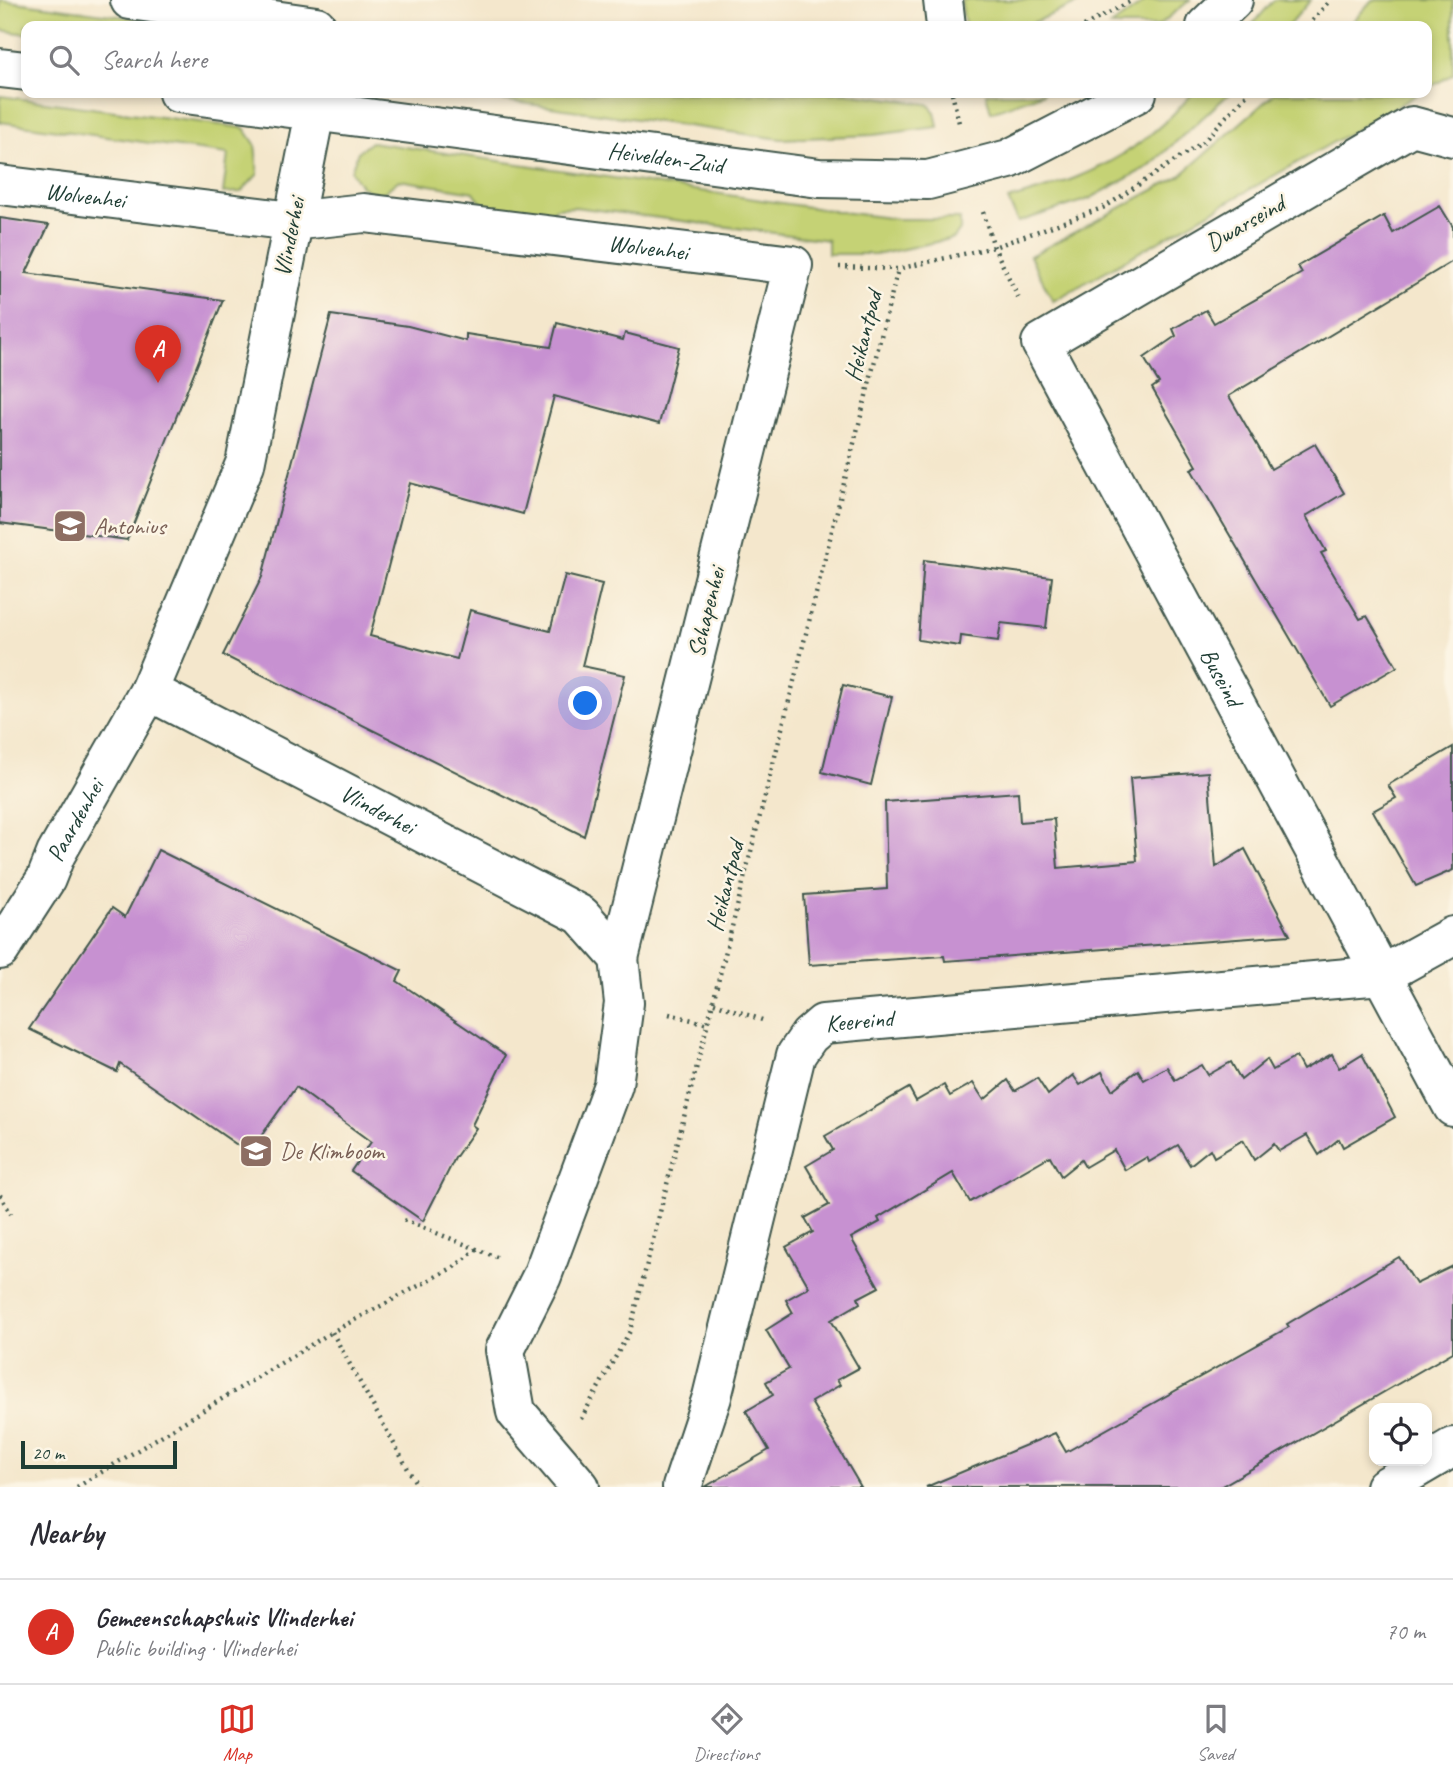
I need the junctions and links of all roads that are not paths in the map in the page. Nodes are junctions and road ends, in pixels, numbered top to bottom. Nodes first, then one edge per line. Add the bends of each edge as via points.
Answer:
1 (130, 0) edge
2 (943, 0) edge
3 (1233, 0) edge
4 (180, 4) edge
5 (285, 21) edge
6 (945, 21) edge
7 (1211, 21) edge
8 (0, 68) edge
9 (21, 70) edge
10 (214, 98) edge
11 (1128, 98) edge
12 (315, 112) junction
13 (1453, 137) edge
14 (0, 185) edge
15 (292, 221) junction
16 (793, 265) joint
17 (1041, 342) joint
18 (149, 691) junction
19 (1453, 936) edge
20 (0, 950) edge
21 (619, 958) junction
22 (1381, 975) junction
23 (1453, 1107) edge
24 (1453, 1447) edge
25 (569, 1473) edge
26 (682, 1487) edge
27 (1385, 1487) edge

1 - 4 street
2 - 6 street
3 - 7 street
4 - 5 street
8 - 9 street
10 - 12 street, Heivelden-Zuid
11 - 12 street, Heivelden-Zuid via 1009,159 928,180 819,178
12 - 15 street, Vlinderhei
13 - 17 street, Dwarseind via 1412,126
14 - 15 street, Wolvenhei
15 - 16 street, Wolvenhei via 364,213
15 - 18 street, Vlinderhei via 245,464
16 - 21 street, Schapenhei
17 - 22 street, Buseind
18 - 20 street, Paardenhei via 46,879
18 - 21 street, Vlinderhei via 581,915
19 - 22 street
21 - 25 street via 624,1003 613,1084 542,1276 505,1350 516,1412
22 - 23 street, Buseind
22 - 26 street, Keereind via 823,1024 796,1055 712,1397
24 - 27 street

